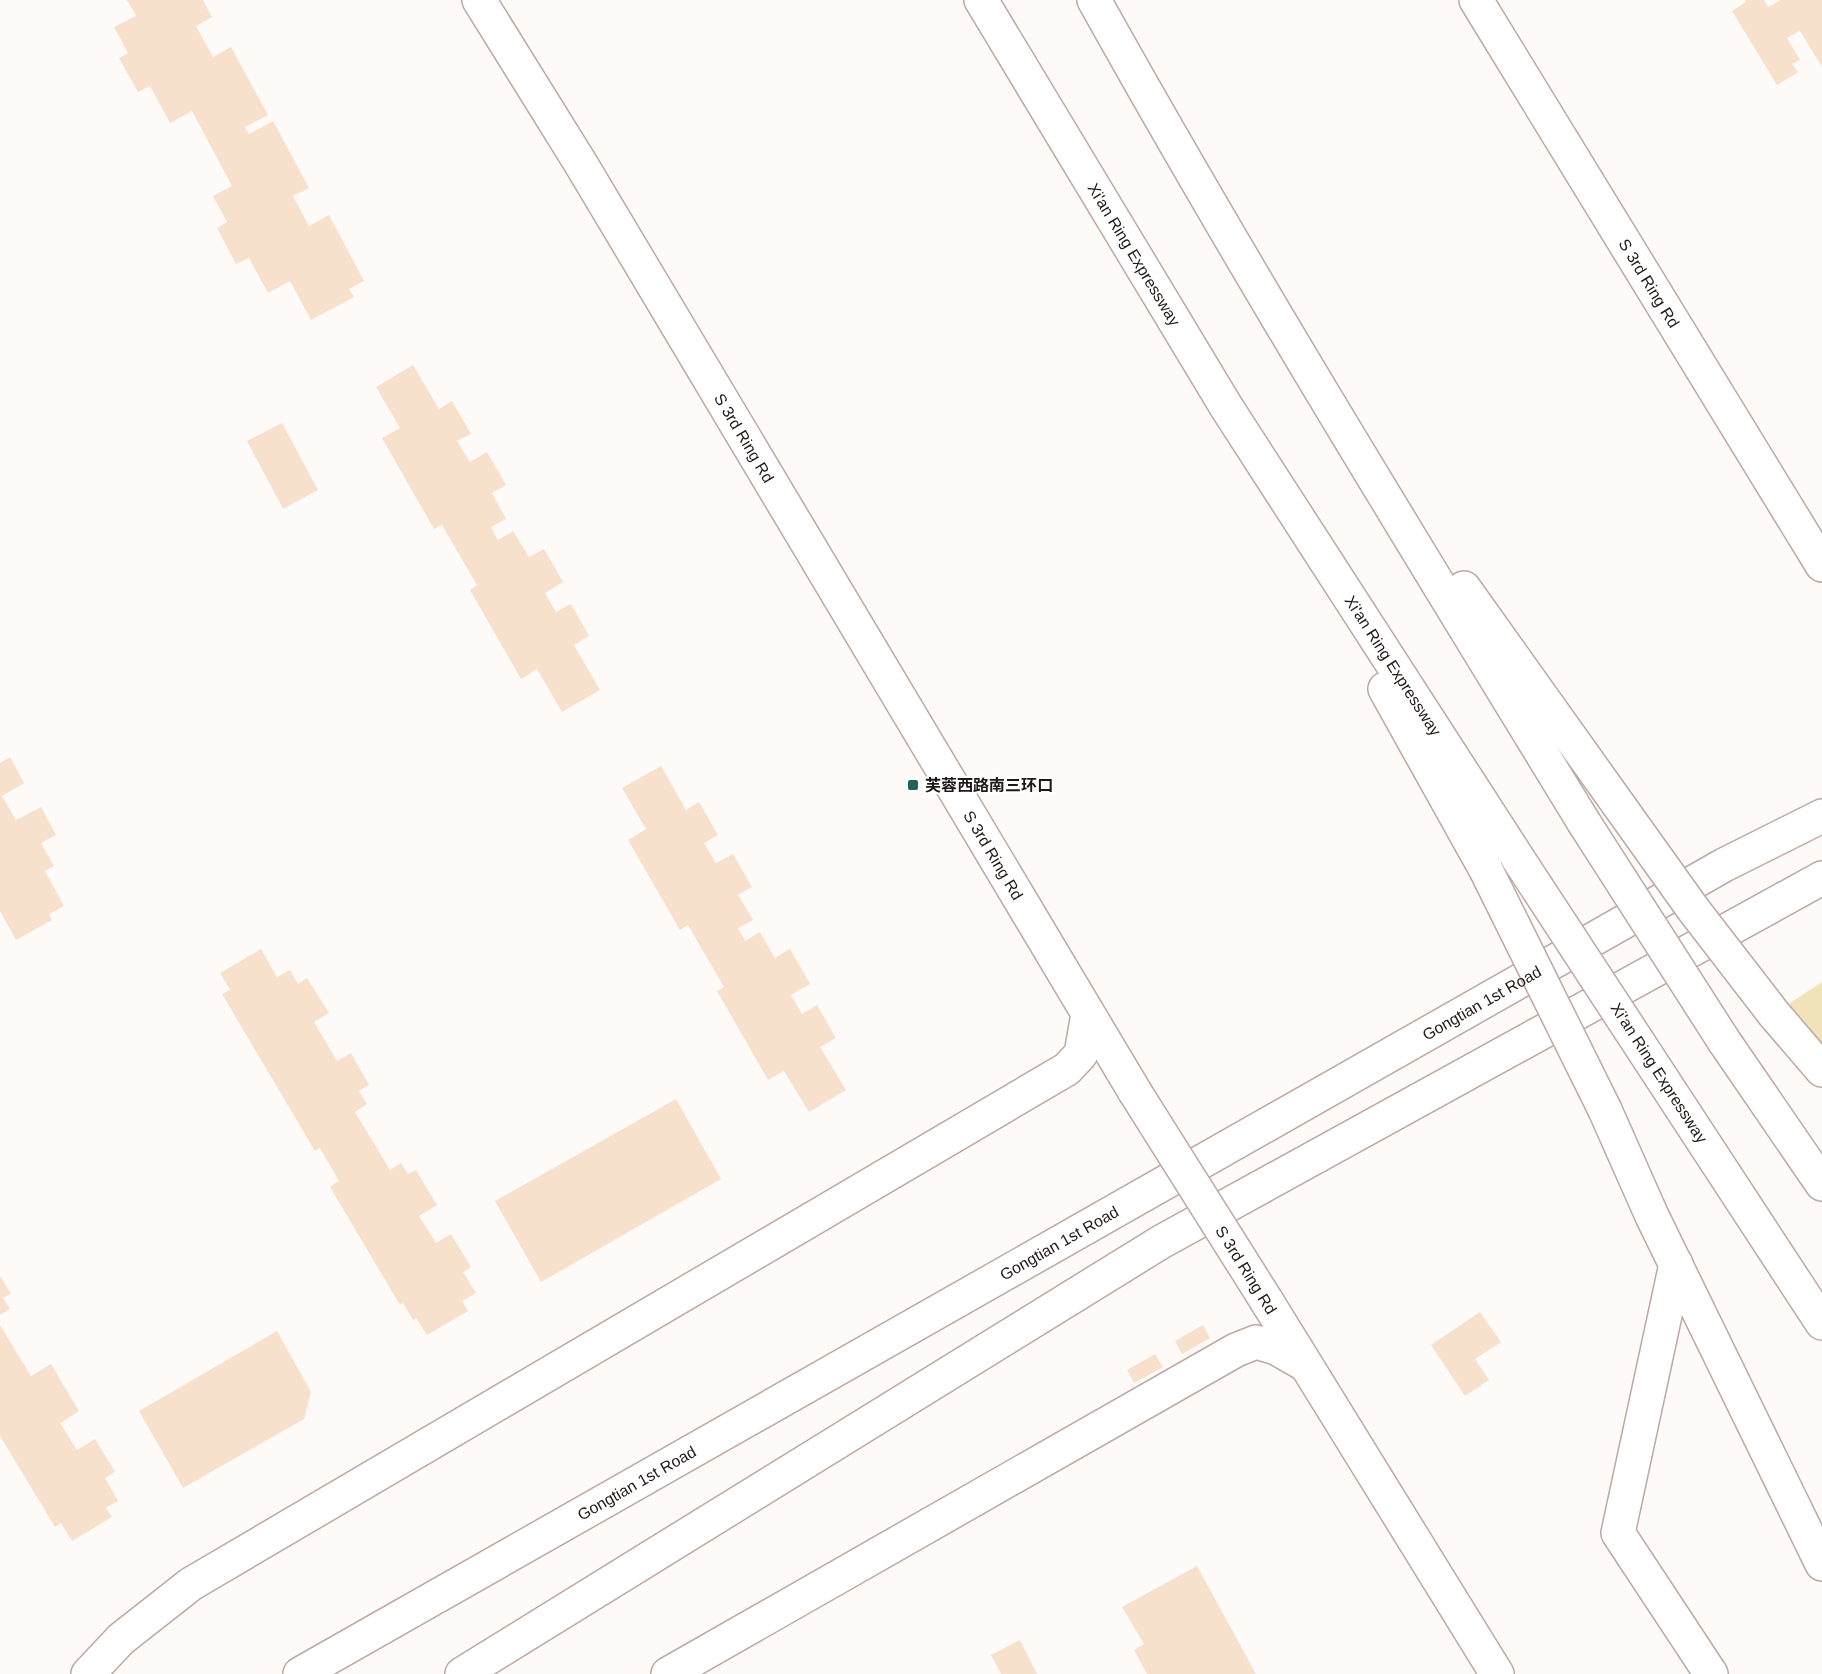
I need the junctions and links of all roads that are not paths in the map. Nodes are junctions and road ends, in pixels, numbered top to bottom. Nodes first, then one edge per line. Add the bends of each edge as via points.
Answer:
1 (479, 0) edge
2 (981, 0) edge
3 (1094, 0) edge
4 (1476, 0) edge
5 (1300, 356) junction
6 (1227, 408) junction
7 (1822, 565) edge
8 (1822, 816) edge
9 (1822, 878) edge
10 (1088, 1014) junction
11 (1822, 1070) edge
12 (1822, 1184) edge
13 (1676, 1264) junction
14 (1822, 1323) edge
15 (1304, 1364) junction
16 (1822, 1564) edge
17 (88, 1674) edge
18 (300, 1674) edge
19 (462, 1674) edge
20 (668, 1674) edge
21 (1497, 1674) edge
22 (1711, 1674) edge

1 - 10 main road, S 3rd Ring Rd via 581,164
2 - 6 main road, Xi'an Ring Expressway
3 - 5 main road
4 - 7 main road, S 3rd Ring Rd
5 - 11 main road, bridge via 1694,909
5 - 12 main road, bridge via 1583,821 1724,1041
6 - 13 main road, bridge via 1486,870
6 - 14 main road, Xi'an Ring Expressway, bridge
8 - 18 main road, Gongtian 1st Road via 1724,865
9 - 19 main road via 1161,1242
10 - 15 main road, S 3rd Ring Rd, bridge
10 - 17 main road via 1081,1054 1067,1069 191,1584 121,1639
13 - 16 main road
13 - 22 main road via 1618,1533
15 - 20 main road via 1256,1342 1236,1350
15 - 21 main road, S 3rd Ring Rd

